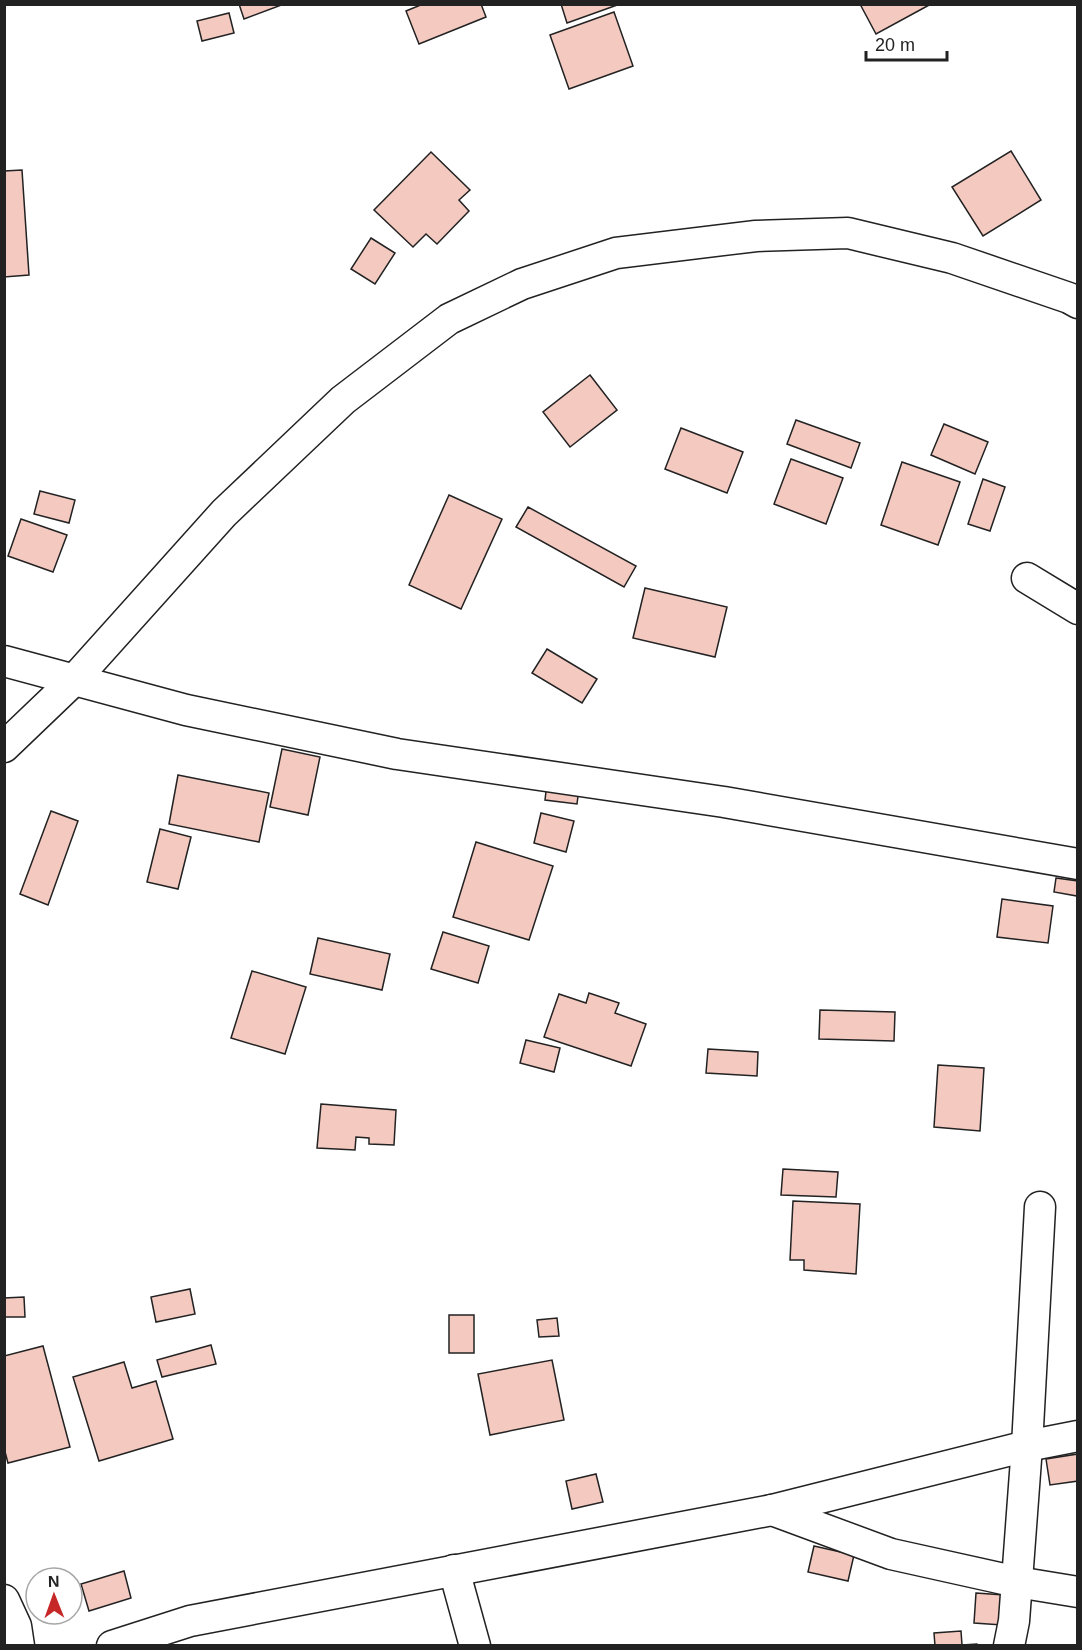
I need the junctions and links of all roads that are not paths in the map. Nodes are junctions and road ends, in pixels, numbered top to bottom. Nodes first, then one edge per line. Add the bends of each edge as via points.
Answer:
1 (1077, 303) edge
2 (1027, 578) dead end
3 (1077, 609) edge
4 (4, 661) edge
5 (74, 680) junction
6 (4, 747) edge
7 (1077, 864) edge
8 (1040, 1207) dead end
9 (1077, 1436) edge
10 (1027, 1446) junction
11 (772, 1510) junction
12 (454, 1570) junction
13 (1017, 1582) junction
14 (1077, 1592) edge
15 (4, 1600) edge
16 (20, 1646) edge
17 (112, 1646) edge
18 (475, 1646) edge
19 (1010, 1646) edge

1 - 5 street via 952,258 848,233 756,236 616,253 522,284 449,319 343,400 224,513
2 - 3 street
4 - 5 street
5 - 6 street
5 - 7 street via 186,710 397,754 724,802
8 - 10 street
9 - 10 street
10 - 11 street
10 - 13 street
11 - 12 street
11 - 13 street via 891,1554
12 - 17 street via 190,1622
12 - 18 street
13 - 14 street
13 - 19 street
15 - 16 street

